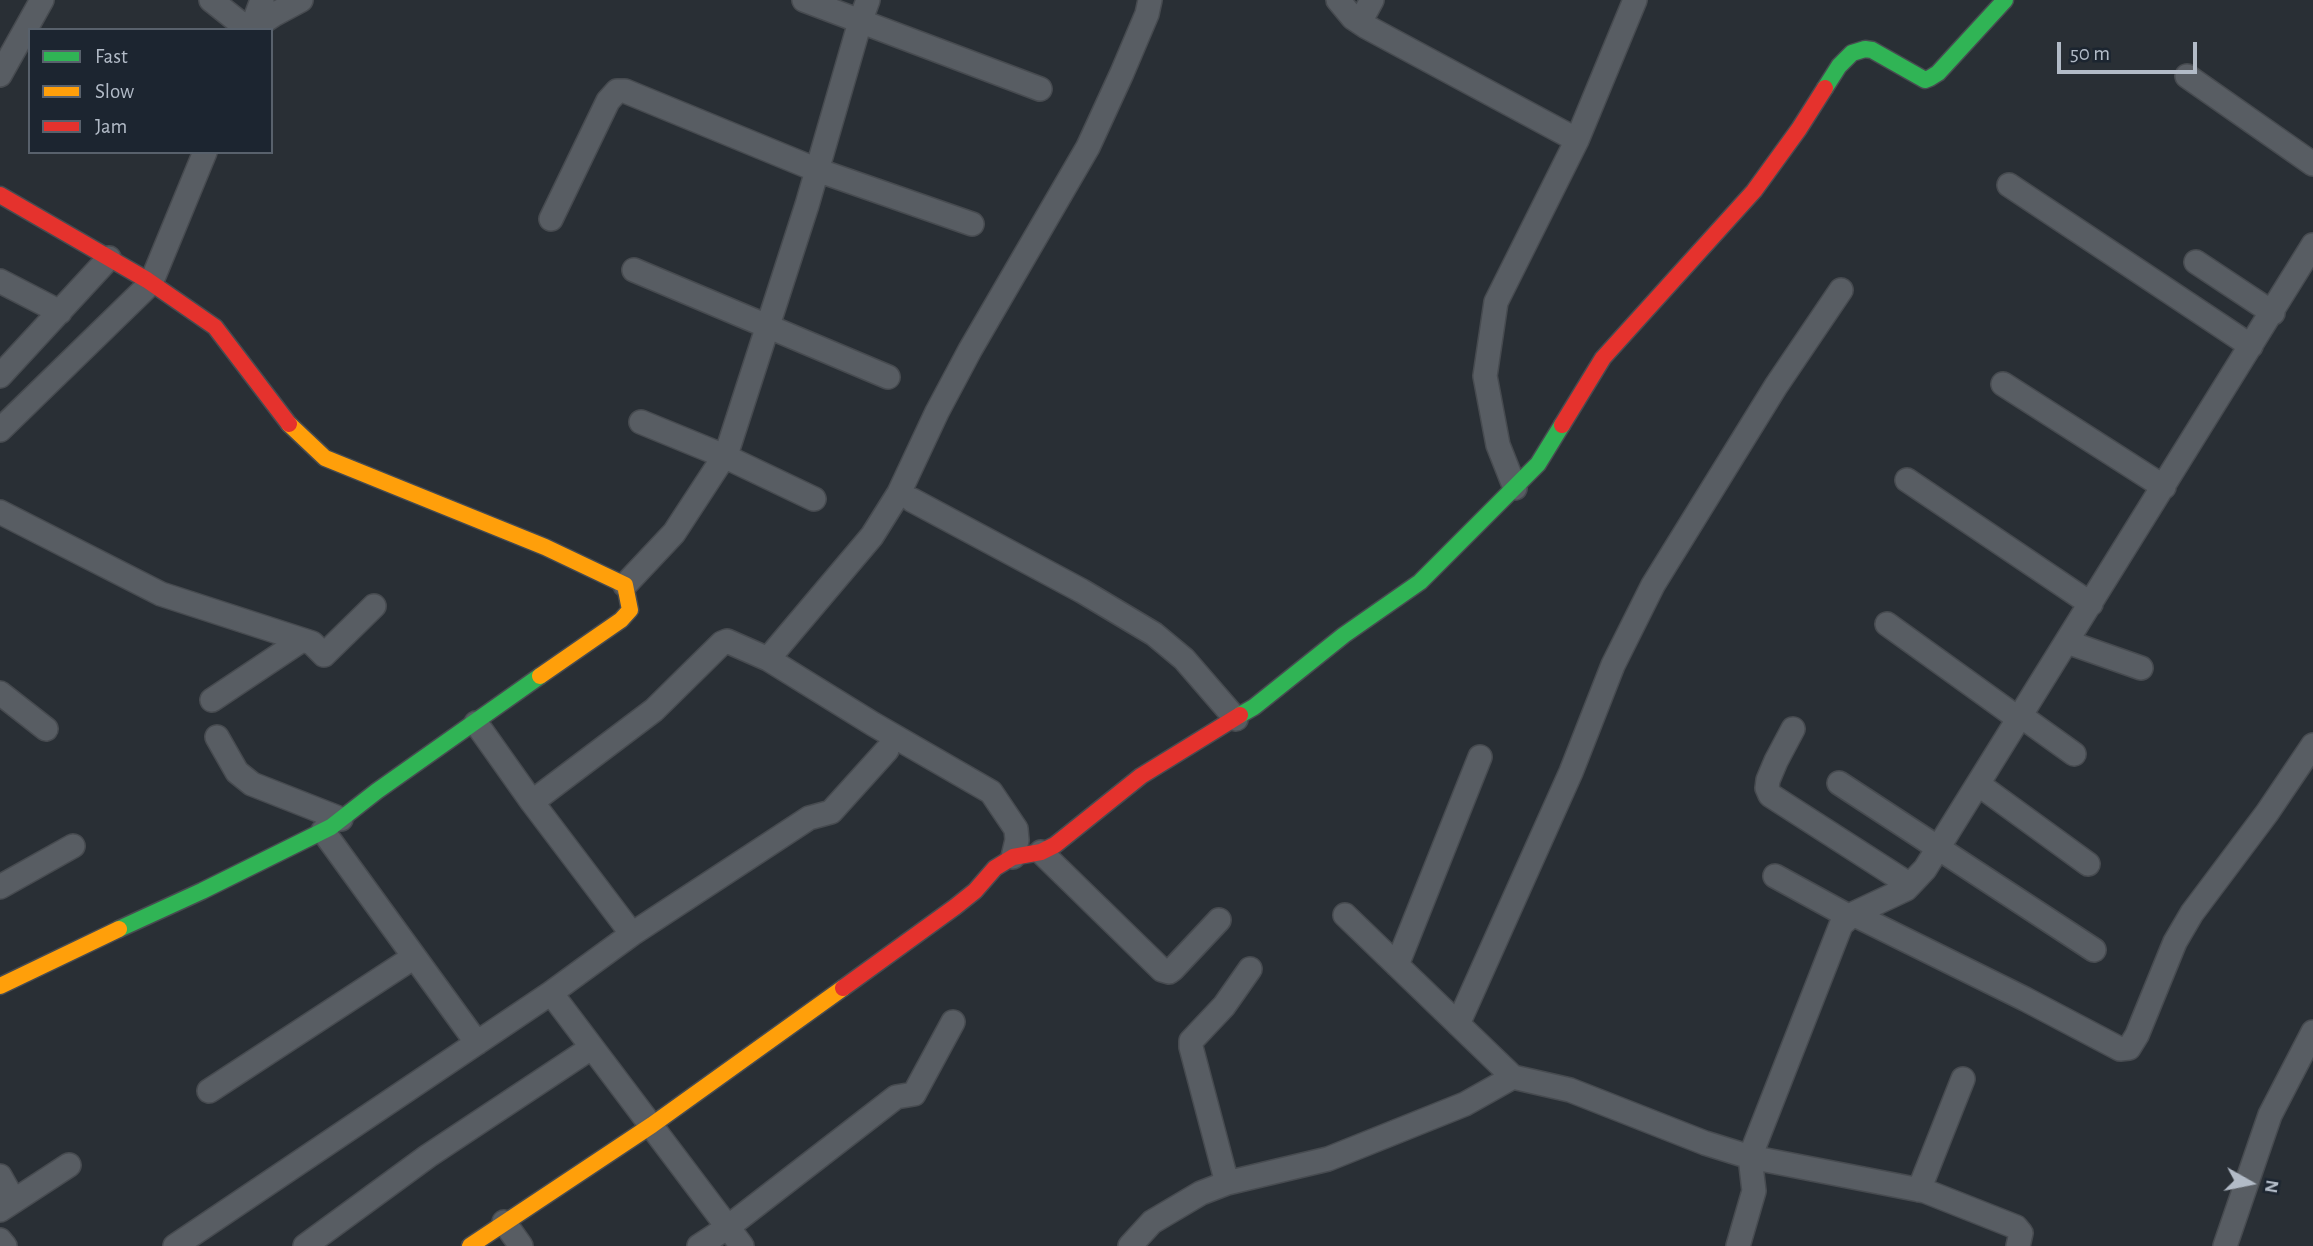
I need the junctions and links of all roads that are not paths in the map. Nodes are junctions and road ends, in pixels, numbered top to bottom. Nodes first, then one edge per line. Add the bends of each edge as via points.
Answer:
1 (43, 0) edge
2 (211, 0) edge
3 (262, 0) edge
4 (301, 0) edge
5 (804, 0) edge
6 (868, 0) edge
7 (1150, 0) edge
8 (1338, 0) edge
9 (1372, 0) edge
10 (1635, 0) edge
11 (2005, 0) edge
12 (860, 22) junction
13 (1360, 22) junction
14 (247, 28) edge
15 (251, 28) edge
16 (253, 28) edge
17 (0, 75) edge
18 (2186, 76) dead end
19 (1040, 89) dead end
20 (1577, 141) junction
21 (204, 154) edge
22 (2313, 164) edge
23 (817, 170) junction
24 (2009, 185) dead end
25 (0, 195) edge
26 (551, 219) dead end
27 (972, 224) dead end
28 (2313, 245) edge
29 (109, 258) junction
30 (2196, 262) dead end
31 (634, 270) dead end
32 (0, 281) edge
33 (151, 283) junction
34 (1841, 290) dead end
35 (60, 312) junction
36 (2273, 313) junction
37 (768, 325) junction
38 (2251, 346) junction
39 (4, 366) edge
40 (888, 377) dead end
41 (2003, 384) dead end
42 (641, 422) dead end
43 (0, 430) edge
44 (724, 456) junction
45 (1907, 480) dead end
46 (2164, 486) junction
47 (1515, 488) junction
48 (814, 499) dead end
49 (912, 500) dead end
50 (0, 512) edge
51 (625, 585) junction
52 (2091, 604) junction
53 (374, 606) dead end
54 (1887, 624) dead end
55 (302, 640) junction
56 (2067, 642) junction
57 (768, 659) junction
58 (2141, 668) dead end
59 (0, 692) edge
60 (212, 700) dead end
61 (2020, 718) junction
62 (1236, 719) junction
63 (475, 723) junction
64 (46, 729) dead end
65 (1793, 729) dead end
66 (217, 737) dead end
67 (2313, 745) edge
68 (887, 750) dead end
69 (2074, 754) dead end
70 (1480, 757) dead end
71 (1839, 783) dead end
72 (1978, 783) junction
73 (532, 802) junction
74 (332, 825) junction
75 (73, 846) dead end
76 (1939, 847) junction
77 (1041, 852) junction
78 (1013, 857) junction
79 (2088, 863) dead end
80 (1775, 876) dead end
81 (1910, 885) junction
82 (0, 887) edge
83 (1345, 915) dead end
84 (1851, 916) junction
85 (1219, 920) dead end
86 (632, 934) junction
87 (2094, 950) dead end
88 (414, 957) junction
89 (1397, 965) junction
90 (1250, 969) dead end
91 (0, 986) edge
92 (551, 993) junction
93 (953, 1022) dead end
94 (1458, 1024) junction
95 (2313, 1032) edge
96 (477, 1043) junction
97 (591, 1048) junction
98 (1513, 1077) junction
99 (1963, 1079) dead end
100 (209, 1091) dead end
101 (652, 1125) junction
102 (1750, 1157) junction
103 (69, 1165) dead end
104 (0, 1177) edge
105 (1227, 1183) junction
106 (1919, 1190) junction
107 (7, 1205) edge
108 (504, 1222) junction
109 (729, 1227) junction
110 (0, 1240) edge
111 (5, 1246) edge
112 (175, 1246) edge
113 (305, 1246) edge
114 (470, 1246) edge
115 (521, 1246) edge
116 (699, 1246) edge
117 (742, 1246) edge
118 (1130, 1246) edge
119 (1738, 1246) edge
120 (2018, 1246) edge
121 (2225, 1246) edge

1 - 17 street
2 - 14 street
3 - 15 street
4 - 16 street
5 - 12 street
6 - 12 street
7 - 57 street via 1088,147 970,350 900,493 872,536
8 - 13 street
9 - 13 street
10 - 20 street
11 - 47 street via 1930,78 1872,50 1852,53 1754,191 1603,358 1538,464
12 - 19 street
12 - 23 street
13 - 20 street
18 - 22 street
20 - 47 street via 1509,274 1492,323 1485,376 1498,445
21 - 33 street
23 - 26 street via 617,91
23 - 27 street
23 - 37 street
24 - 38 street
25 - 29 street
28 - 36 street
29 - 33 street
29 - 35 street
30 - 36 street
31 - 37 street
32 - 35 street
33 - 43 street
33 - 51 street via 215,327 293,429 325,458 545,547
34 - 94 street via 1653,585 1613,665 1571,772
35 - 39 street
36 - 38 street
37 - 40 street
37 - 44 street
38 - 46 street
41 - 46 street
42 - 44 street
44 - 48 street
44 - 51 street via 674,533
45 - 52 street
46 - 52 street
47 - 62 street via 1420,582
49 - 62 street via 1154,634 1184,659
50 - 55 street via 161,594
51 - 63 street via 630,610 621,620
52 - 56 street
53 - 55 street via 324,655
54 - 61 street
55 - 60 street
56 - 58 street
56 - 61 street
57 - 73 street via 733,643 722,643 654,710
57 - 78 street via 991,792 1016,829
59 - 64 street
61 - 69 street
61 - 72 street
62 - 77 street via 1141,776
63 - 73 street
63 - 74 street
65 - 81 street via 1768,780 1770,795
66 - 74 street via 237,772 252,784
67 - 84 street via 2192,913 2129,1048 2120,1049
68 - 86 street via 831,812 808,818
70 - 89 street
71 - 76 street
72 - 76 street
72 - 79 street
73 - 86 street
74 - 88 street
74 - 91 street
75 - 82 street
76 - 81 street
76 - 87 street
77 - 78 street
77 - 85 street via 1162,970 1173,969
78 - 101 street via 955,907
80 - 84 street
81 - 84 street
83 - 89 street
84 - 102 street via 1841,925
86 - 92 street
88 - 96 street
88 - 100 street
89 - 94 street
90 - 105 street via 1191,1041
92 - 96 street
92 - 97 street
93 - 109 street via 914,1094 896,1097
94 - 98 street
95 - 121 street via 2270,1115
96 - 112 street
97 - 101 street
97 - 113 street via 428,1156
98 - 102 street via 1570,1090
98 - 105 street via 1465,1104 1328,1159
99 - 106 street
101 - 108 street
101 - 109 street
102 - 106 street
102 - 119 street via 1754,1191
103 - 107 street
104 - 107 street
105 - 118 street via 1152,1222
106 - 120 street via 2016,1227 2021,1233
108 - 114 street
108 - 115 street
109 - 116 street
109 - 117 street
110 - 111 street

